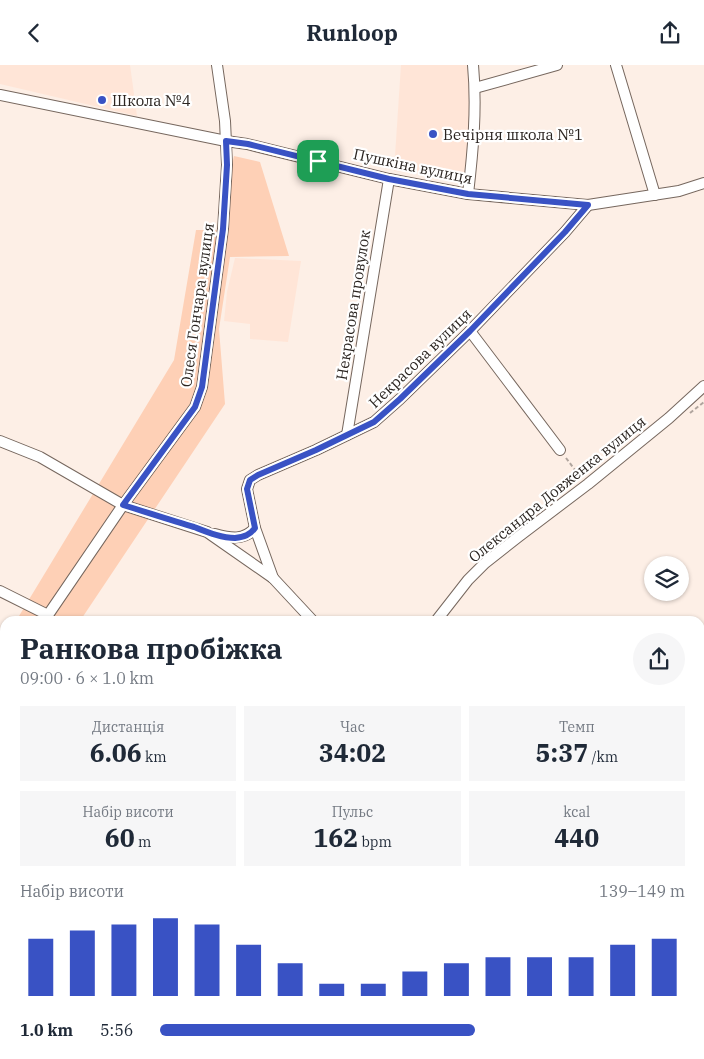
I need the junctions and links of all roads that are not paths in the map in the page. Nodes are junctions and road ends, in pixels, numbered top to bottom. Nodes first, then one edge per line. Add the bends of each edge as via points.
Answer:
1 (218, 65) edge
2 (473, 65) edge
3 (557, 65) edge
4 (616, 65) edge
5 (475, 89) junction
6 (0, 95) edge
7 (226, 141) junction
8 (389, 179) junction
9 (704, 183) edge
10 (468, 194) junction
11 (655, 195) junction
12 (588, 205) junction
13 (470, 331) junction
14 (704, 386) edge
15 (347, 435) junction
16 (0, 441) edge
17 (560, 450) road end
18 (123, 505) junction
19 (255, 528) junction
20 (207, 532) junction
21 (273, 578) junction
22 (0, 591) edge
23 (44, 616) edge
24 (48, 616) edge
25 (309, 616) edge
26 (440, 616) edge

1 - 7 street, Олеся Гончара вулиця
2 - 5 street
3 - 5 street
4 - 11 street
5 - 10 street
6 - 7 street, Пушкіна вулиця
7 - 8 street, Пушкіна вулиця
7 - 18 street, Олеся Гончара вулиця via 223,229 202,387 195,407
8 - 10 street, Пушкіна вулиця
8 - 15 street, Некрасова провулок
9 - 11 street, Пушкіна вулиця
10 - 12 street, Пушкіна вулиця
11 - 12 street, Пушкіна вулиця
12 - 13 street, Некрасова вулиця
13 - 15 street, Некрасова вулиця via 374,422
13 - 17 street
14 - 26 street, Олександра Довженка вулиця via 647,436 485,563
15 - 19 street, Некрасова вулиця via 250,480 247,489
16 - 18 street via 40,457
18 - 20 street
18 - 24 street, Олеся Гончара вулиця
19 - 20 street via 244,537 234,538
19 - 21 street, Некрасова вулиця
20 - 21 street
21 - 25 street
22 - 23 street

